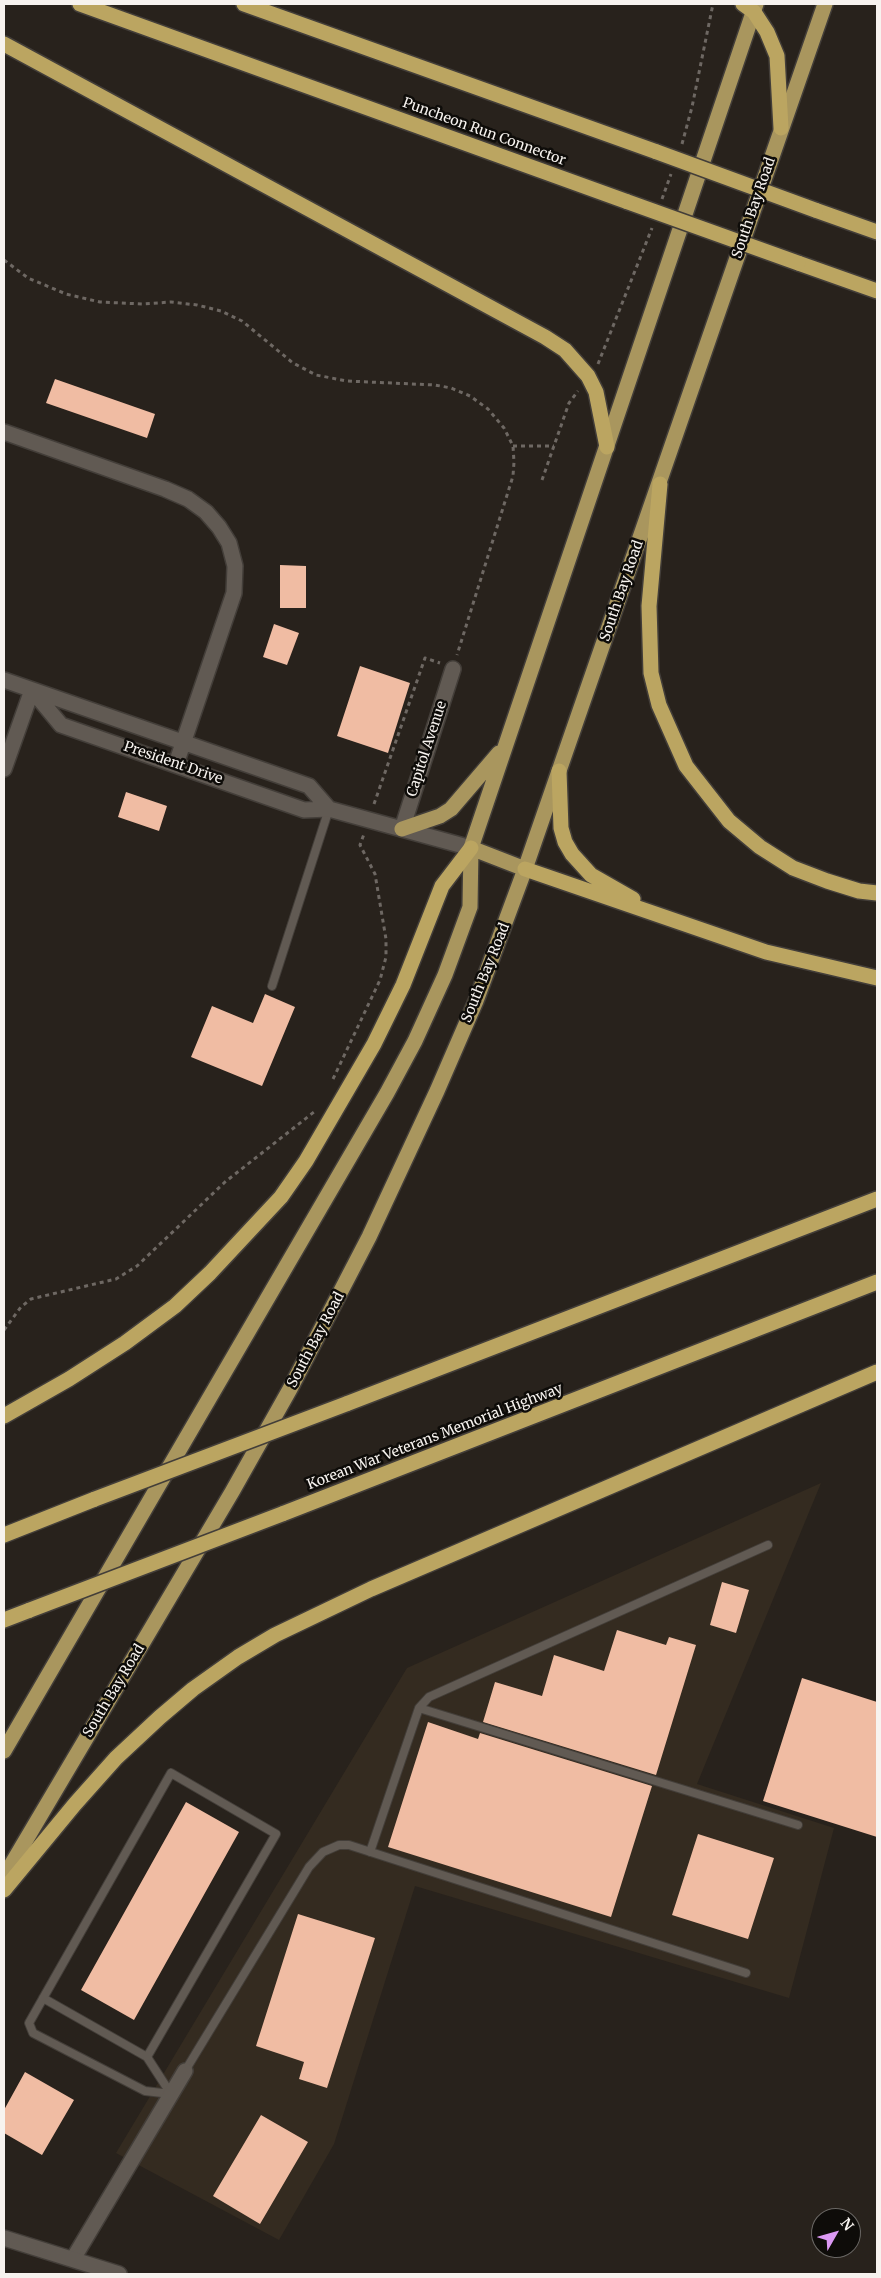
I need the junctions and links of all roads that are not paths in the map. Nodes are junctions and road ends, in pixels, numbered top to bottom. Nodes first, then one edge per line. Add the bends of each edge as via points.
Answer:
1 (80, 4) edge
2 (244, 4) edge
3 (825, 4) edge
4 (751, 6) edge
5 (4, 44) edge
6 (781, 128) junction
7 (877, 232) edge
8 (877, 291) edge
9 (4, 432) edge
10 (607, 447) junction
11 (660, 484) junction
12 (453, 668) road end
13 (4, 680) edge
14 (32, 690) junction
15 (183, 743) junction
16 (506, 744) junction
17 (176, 764) junction
18 (4, 768) edge
19 (559, 771) junction
20 (330, 809) junction
21 (402, 829) junction
22 (471, 848) junction
23 (525, 869) junction
24 (877, 893) edge
25 (662, 916) junction
26 (877, 978) edge
27 (272, 986) dead end
28 (877, 1199) edge
29 (877, 1282) edge
30 (877, 1372) edge
31 (4, 1416) edge
32 (4, 1535) edge
33 (768, 1545) dead end
34 (4, 1620) edge
35 (419, 1708) junction
36 (4, 1751) edge
37 (798, 1825) dead end
38 (370, 1852) junction
39 (4, 1877) edge
40 (4, 1890) edge
41 (746, 1973) dead end
42 (43, 1998) junction
43 (146, 2056) junction
44 (185, 2071) joint
45 (171, 2094) junction
46 (4, 2238) edge
47 (73, 2259) junction
48 (119, 2274) edge

1 - 8 highway, Puncheon Run Connector, bridge
2 - 7 highway, bridge
3 - 6 highway, South Bay Road
4 - 6 highway via 777,56
4 - 10 highway
5 - 10 highway via 545,336 565,350 588,376 600,408
6 - 11 highway, South Bay Road
9 - 15 street via 165,489 206,512 219,527 235,566 234,593
10 - 16 highway
11 - 19 highway, South Bay Road
11 - 24 highway via 649,606 652,673 659,705 686,766 729,821 760,847 810,875
12 - 21 street, Capitol Avenue
13 - 14 street, President Drive
14 - 15 street, President Drive
14 - 17 street, President Drive via 61,725
14 - 18 street
15 - 17 street
15 - 20 street, President Drive via 309,786
16 - 21 highway via 451,809
16 - 22 highway
17 - 20 street, President Drive via 304,810
19 - 23 highway, South Bay Road
19 - 25 highway via 561,828 572,854 591,875
20 - 21 street, President Drive
20 - 27 lane
21 - 22 street, President Drive
22 - 23 highway
22 - 31 highway via 442,886 374,1044 306,1161 281,1197 175,1306 125,1343
22 - 36 highway via 470,907 445,975 415,1041 318,1214
23 - 25 highway
23 - 39 highway, South Bay Road via 476,1001 437,1091 329,1317 232,1492
25 - 26 highway via 766,952
28 - 32 highway, bridge
29 - 34 highway, Korean War Veterans Memorial Highway, bridge
30 - 40 highway via 371,1589 275,1635 193,1690 116,1758
33 - 35 lane via 446,1688 429,1697
35 - 37 lane
35 - 38 lane
38 - 41 lane
38 - 44 lane via 339,1845 323,1852 309,1867
42 - 43 lane
42 - 43 lane via 171,1773 276,1834
42 - 45 lane via 29,2023 33,2033 145,2092
43 - 45 lane
44 - 45 street
45 - 47 street
46 - 47 street
47 - 48 street

